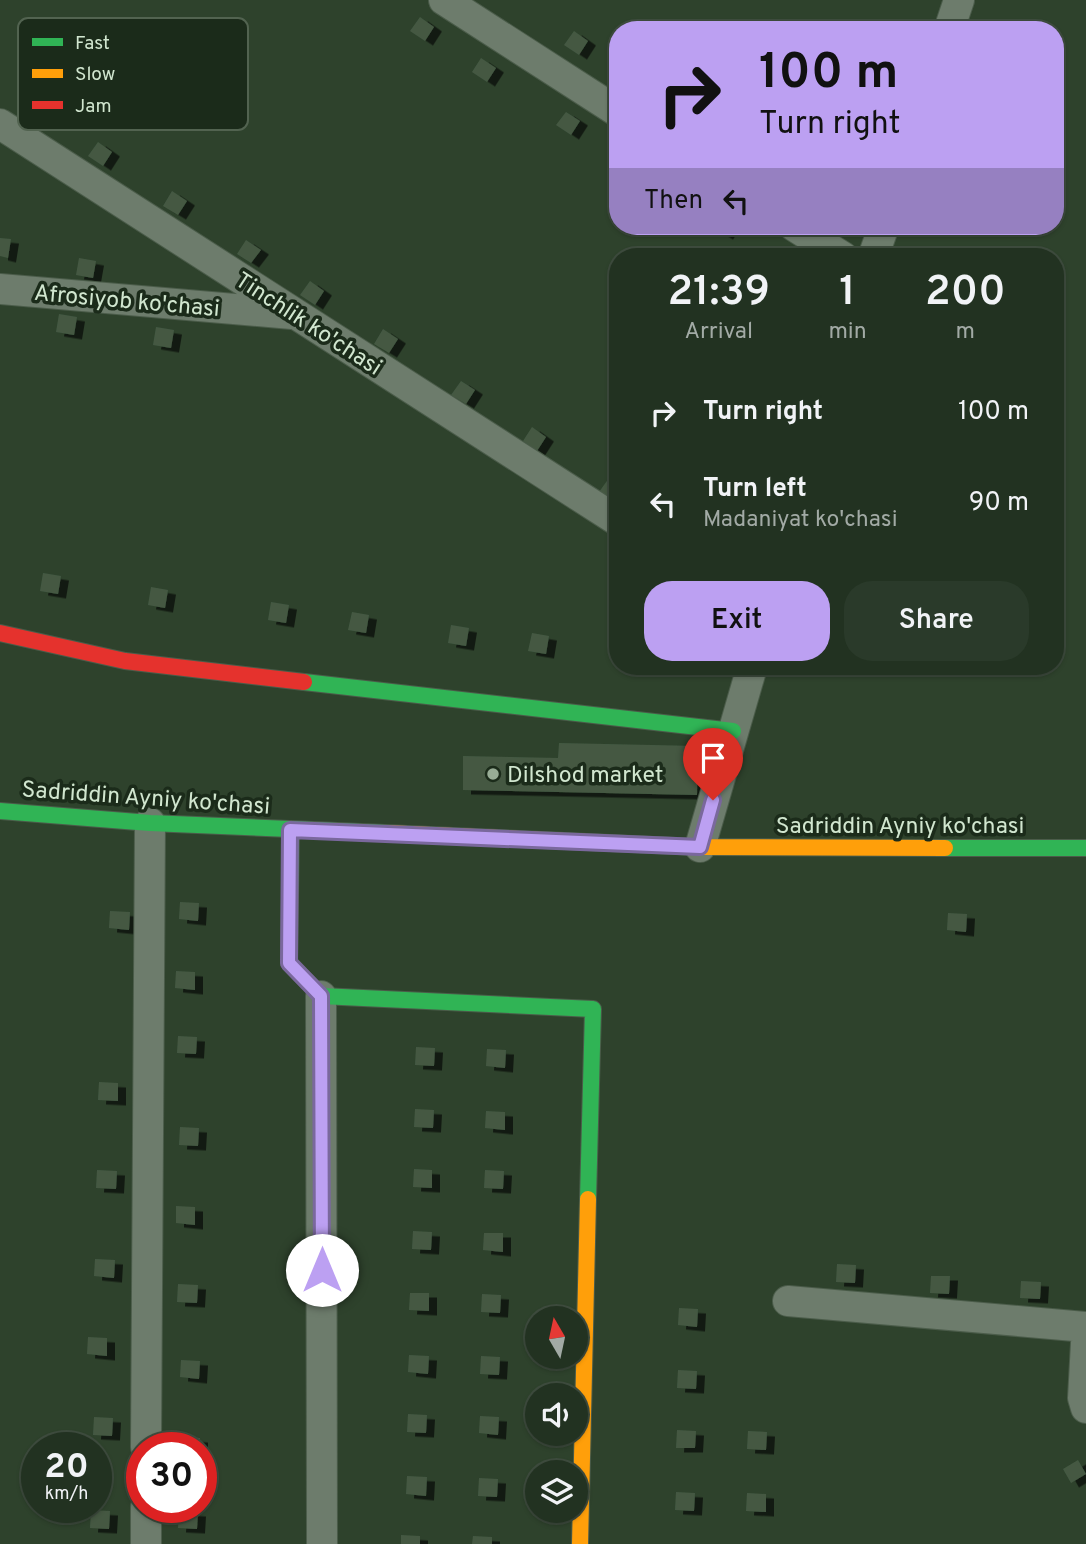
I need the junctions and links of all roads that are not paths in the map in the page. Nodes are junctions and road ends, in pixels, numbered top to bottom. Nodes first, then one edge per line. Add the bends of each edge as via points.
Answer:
1 (444, 0) edge
2 (959, 0) edge
3 (952, 21) edge
4 (609, 106) edge
5 (0, 124) edge
6 (808, 235) edge
7 (828, 248) edge
8 (0, 289) edge
9 (296, 314) junction
10 (609, 515) edge
11 (0, 633) edge
12 (750, 675) edge
13 (733, 731) junction
14 (0, 811) edge
15 (150, 823) junction
16 (290, 830) junction
17 (700, 847) junction
18 (1086, 848) edge
19 (321, 996) junction
20 (788, 1301) dead end
21 (1086, 1327) edge
22 (1086, 1343) edge
23 (1086, 1408) edge
24 (146, 1432) edge
25 (146, 1523) edge
26 (146, 1544) edge
27 (322, 1544) edge
28 (580, 1544) edge

1 - 4 street
2 - 3 street
5 - 9 street, Tinchlik ko'chasi
6 - 7 street
8 - 9 street, Afrosiyob ko'chasi
9 - 10 street, Tinchlik ko'chasi
11 - 13 street via 125,661
12 - 13 street
13 - 17 street
14 - 15 street, Sadriddin Ayniy ko'chasi
15 - 16 street, Sadriddin Ayniy ko'chasi
15 - 24 street
16 - 17 street, Sadriddin Ayniy ko'chasi
16 - 19 street via 289,963
17 - 18 street, Sadriddin Ayniy ko'chasi
19 - 27 street
19 - 28 street via 593,1009
20 - 21 street
22 - 23 street
25 - 26 street

